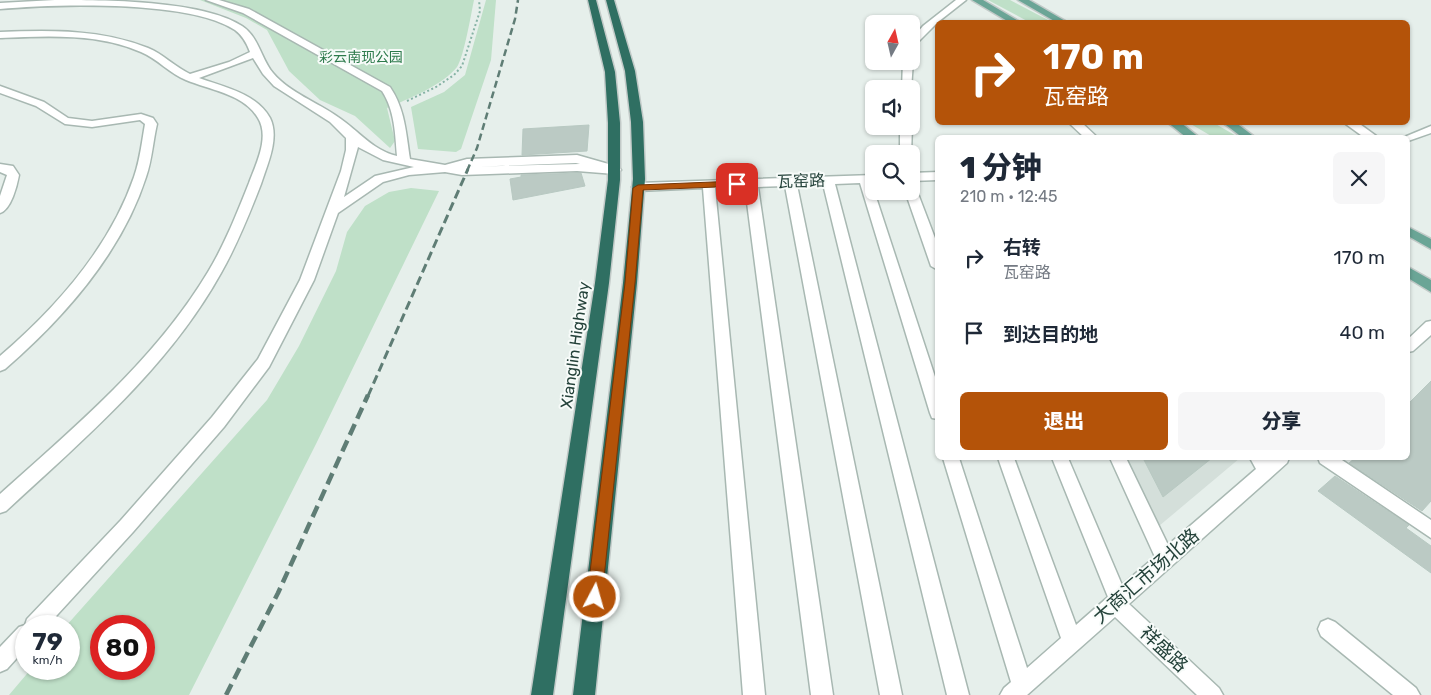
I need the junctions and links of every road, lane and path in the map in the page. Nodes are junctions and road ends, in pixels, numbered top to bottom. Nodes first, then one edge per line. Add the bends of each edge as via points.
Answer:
1 (210, 0) edge
2 (479, 0) edge
3 (592, 0) edge
4 (610, 0) edge
5 (962, 0) edge
6 (976, 0) edge
7 (1022, 0) edge
8 (0, 6) edge
9 (935, 20) edge
10 (935, 20) edge
11 (1011, 20) edge
12 (1058, 20) edge
13 (0, 35) edge
14 (920, 36) edge
15 (257, 53) junction
16 (188, 78) junction
17 (0, 89) edge
18 (395, 106) junction
19 (1077, 125) edge
20 (1176, 125) edge
21 (1232, 125) edge
22 (1353, 125) edge
23 (1431, 128) edge
24 (351, 134) junction
25 (1089, 135) edge
26 (1191, 135) edge
27 (1246, 135) edge
28 (1369, 135) edge
29 (1410, 137) edge
30 (404, 162) junction
31 (0, 168) edge
32 (447, 168) junction
33 (615, 170) junction
34 (935, 176) edge
35 (920, 177) edge
36 (865, 179) edge
37 (828, 180) junction
38 (790, 182) junction
39 (752, 183) junction
40 (709, 185) junction
41 (638, 188) junction
42 (875, 200) edge
43 (914, 200) edge
44 (0, 209) edge
45 (332, 212) junction
46 (1410, 233) edge
47 (1431, 245) edge
48 (935, 258) edge
49 (1410, 273) edge
50 (1431, 286) edge
51 (1431, 326) edge
52 (1410, 345) edge
53 (0, 364) edge
54 (935, 403) edge
55 (952, 460) edge
56 (1007, 460) edge
57 (1061, 460) edge
58 (1119, 460) edge
59 (1275, 460) edge
60 (1329, 460) edge
61 (1262, 464) edge
62 (0, 505) edge
63 (1428, 521) edge
64 (1165, 559) junction
65 (1117, 602) junction
66 (44, 615) edge
67 (1328, 629) dead end
68 (1072, 641) junction
69 (15, 646) edge
70 (0, 662) edge
71 (1016, 690) edge
72 (542, 695) edge
73 (584, 695) edge
74 (754, 695) edge
75 (822, 695) edge
76 (891, 695) edge
77 (958, 695) edge
78 (1212, 695) edge
79 (1409, 695) edge

1 - 18 street via 246,11 370,79 386,90
2 - 18 path via 480,11 460,69 436,87
3 - 33 highway, Xianglin Highway via 610,72
4 - 41 highway via 632,78
5 - 10 street
6 - 11 main road
7 - 12 main road
8 - 15 street via 86,0 184,8 228,21 246,34
9 - 14 street
13 - 16 street via 53,34 110,39 147,51
15 - 16 street
15 - 24 street via 277,83 338,122
16 - 62 street via 236,95 255,106 269,128 250,202 202,295 176,332 139,375
17 - 53 street via 40,104 65,122 92,124 141,117 151,124 140,177 112,240 45,324
18 - 30 street
19 - 25 street
20 - 26 main road
21 - 27 main road
22 - 28 street
23 - 29 street
24 - 30 street via 373,152
24 - 45 street via 352,155
30 - 32 street
31 - 44 street via 9,169 13,174
32 - 33 street via 462,171 577,167
32 - 45 street via 409,171 379,180 350,196
33 - 41 highway
33 - 72 highway, Xianglin Highway
34 - 35 street
36 - 37 street, 瓦窑路
37 - 38 street, 瓦窑路
37 - 77 street
38 - 39 street, 瓦窑路
38 - 76 street
39 - 40 street, 瓦窑路
39 - 75 street
40 - 41 street, 瓦窑路
40 - 74 street
41 - 73 highway
42 - 54 street
43 - 48 street
45 - 66 street via 297,302 272,350 245,389 127,526
46 - 47 main road
49 - 50 main road
51 - 52 street
55 - 71 street
56 - 68 street
57 - 65 street
58 - 64 street
59 - 61 street, 大商汇市场北路
60 - 63 street
61 - 64 street, 大商汇市场北路
64 - 65 street, 大商汇市场北路
65 - 68 street, 大商汇市场北路
65 - 78 street, 祥盛路
67 - 79 street
68 - 71 street, 大商汇市场北路
69 - 70 street

